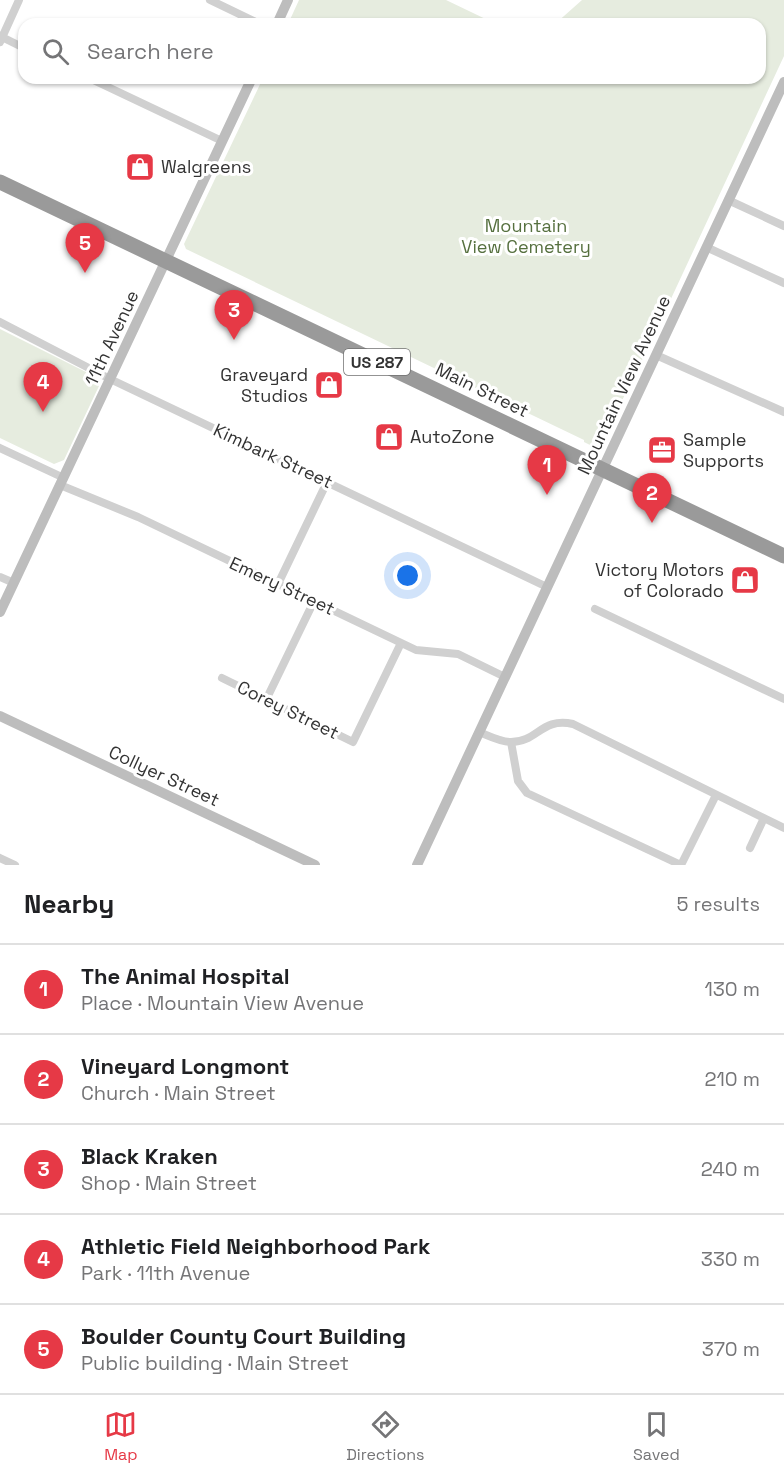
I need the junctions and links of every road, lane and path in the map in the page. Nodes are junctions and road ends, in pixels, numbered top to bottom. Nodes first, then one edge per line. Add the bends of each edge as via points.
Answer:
1 (19, 0) edge
2 (210, 0) edge
3 (288, 0) edge
4 (248, 18) edge
5 (280, 18) edge
6 (1, 38) edge
7 (18, 45) edge
8 (784, 82) edge
9 (101, 84) edge
10 (249, 84) edge
11 (222, 141) junction
12 (0, 182) edge
13 (728, 200) junction
14 (784, 226) edge
15 (706, 247) junction
16 (167, 261) junction
17 (784, 283) edge
18 (0, 322) edge
19 (656, 354) junction
20 (110, 379) junction
21 (784, 412) edge
22 (0, 448) edge
23 (602, 469) junction
24 (62, 481) junction
25 (327, 482) junction
26 (784, 556) edge
27 (0, 576) edge
28 (14, 583) junction
29 (278, 584) junction
30 (547, 587) junction
31 (314, 601) junction
32 (595, 609) dead end
33 (0, 612) edge
34 (401, 643) junction
35 (505, 677) junction
36 (222, 678) dead end
37 (784, 699) edge
38 (266, 700) junction
39 (0, 716) edge
40 (479, 732) junction
41 (511, 742) junction
42 (716, 795) junction
43 (764, 818) junction
44 (784, 828) edge
45 (750, 848) dead end
46 (0, 858) edge
47 (15, 865) edge
48 (315, 865) edge
49 (417, 865) edge
50 (681, 865) edge

1 - 6 street
2 - 4 street
3 - 5 street
6 - 7 street
8 - 13 street, Mountain View Avenue
9 - 11 street
10 - 11 street, 11th Avenue
11 - 16 street, 11th Avenue
12 - 16 highway, Main Street / US 287
13 - 14 street
13 - 15 street, Mountain View Avenue
15 - 17 street
15 - 19 street, Mountain View Avenue
16 - 20 street, 11th Avenue
16 - 23 highway, Main Street / US 287
18 - 20 street, Kimbark Street
19 - 21 street
19 - 23 street, Mountain View Avenue
20 - 24 street, 11th Avenue
20 - 25 street, Kimbark Street
22 - 24 street, Emery Street
23 - 26 highway, Main Street / US 287
23 - 30 street, Mountain View Avenue
24 - 28 street, 11th Avenue
24 - 29 street, Emery Street
25 - 29 street
25 - 30 street, Kimbark Street
27 - 28 street
28 - 33 street, 11th Avenue
29 - 31 street, Emery Street
30 - 35 street, Mountain View Avenue
31 - 34 street, Emery Street
31 - 38 street
32 - 37 street
34 - 35 street, Emery Street via 416,650 458,654
34 - 38 street, Corey Street via 353,742
35 - 40 street, Mountain View Avenue
36 - 38 street, Corey Street
39 - 48 street, Collyer Street
40 - 41 street
40 - 49 street, Mountain View Avenue
41 - 42 street via 562,721
41 - 50 street via 518,781 527,793
42 - 43 street
42 - 50 street
43 - 44 street
43 - 45 street
46 - 47 street

